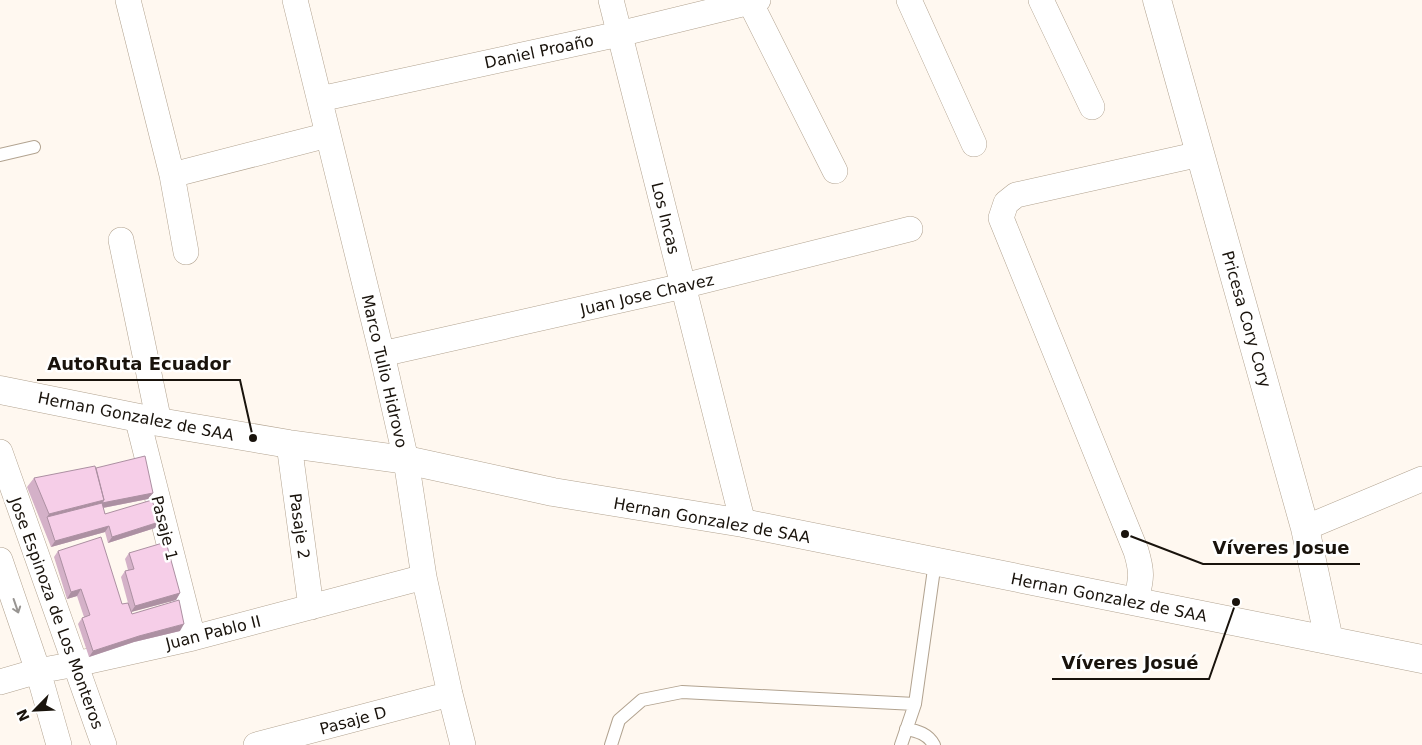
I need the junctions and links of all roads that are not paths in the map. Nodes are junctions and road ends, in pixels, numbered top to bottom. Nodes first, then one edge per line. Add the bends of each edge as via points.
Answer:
1 (128, 0) edge
2 (295, 0) edge
3 (611, 0) edge
4 (909, 0) edge
5 (1042, 0) edge
6 (1157, 0) edge
7 (752, 1) edge
8 (619, 34) junction
9 (320, 99) junction
10 (1092, 107) dead end
11 (328, 135) junction
12 (974, 144) dead end
13 (34, 147) dead end
14 (1200, 154) junction
15 (0, 155) edge
16 (835, 171) dead end
17 (172, 175) junction
18 (910, 229) dead end
19 (121, 240) dead end
20 (186, 252) dead end
21 (682, 286) junction
22 (382, 354) junction
23 (0, 390) edge
24 (148, 420) junction
25 (289, 444) junction
26 (0, 452) edge
27 (406, 460) junction
28 (1422, 479) edge
29 (743, 524) junction
30 (1305, 528) junction
31 (0, 560) edge
32 (934, 562) junction
33 (424, 577) junction
34 (1136, 602) junction
35 (311, 607) junction
36 (193, 638) junction
37 (1329, 640) junction
38 (1422, 659) edge
39 (76, 664) junction
40 (38, 671) junction
41 (0, 682) edge
42 (450, 694) junction
43 (915, 704) junction
44 (906, 729) junction
45 (60, 745) edge
46 (104, 745) edge
47 (256, 745) edge
48 (463, 745) edge
49 (611, 745) edge
50 (901, 745) edge
51 (934, 745) edge

1 - 17 street
2 - 9 street, Marco Tulio Hidrovo
3 - 8 street, Los Incas
4 - 12 street
5 - 10 street
6 - 14 street, Pricesa Cory Cory
7 - 8 street, Daniel Proaño
7 - 16 street
8 - 9 street, Daniel Proaño
8 - 21 street, Los Incas
9 - 11 street, Marco Tulio Hidrovo
11 - 17 street
11 - 22 street, Marco Tulio Hidrovo
13 - 15 lane
14 - 30 street, Pricesa Cory Cory
14 - 34 street via 1016,195 1006,203 1001,218 1136,551 1141,580
17 - 20 street
18 - 21 street, Juan Jose Chavez
19 - 24 street, Pasaje 1
21 - 22 street, Juan Jose Chavez
21 - 29 street, Los Incas
22 - 27 street, Marco Tulio Hidrovo
23 - 24 street, Hernan Gonzalez de SAA
24 - 25 street, Hernan Gonzalez de SAA
24 - 36 street, Pasaje 1
25 - 27 street, Hernan Gonzalez de SAA
25 - 35 street, Pasaje 2
26 - 39 street, Jose Espinoza de Los Monteros
27 - 29 street, Hernan Gonzalez de SAA via 553,492
27 - 33 street, Marco Tulio Hidrovo
28 - 30 street
29 - 32 street, Hernan Gonzalez de SAA
30 - 37 street, Pricesa Cory Cory
31 -> 40 street
32 - 34 street, Hernan Gonzalez de SAA
32 - 43 lane
33 - 35 street, Juan Pablo II
33 - 42 street, Marco Tulio Hidrovo
34 - 37 street, Hernan Gonzalez de SAA
35 - 36 street, Juan Pablo II
36 - 39 street, Juan Pablo II
37 - 38 street, Hernan Gonzalez de SAA
39 - 40 street, Juan Pablo II
39 - 46 street, Jose Espinoza de Los Monteros
40 - 41 street, Juan Pablo II
40 - 45 street
42 - 47 street, Pasaje D
42 - 48 street, Marco Tulio Hidrovo
43 - 44 lane
43 - 49 lane via 682,692 642,700 619,720
44 - 50 lane
44 - 51 lane via 931,738

